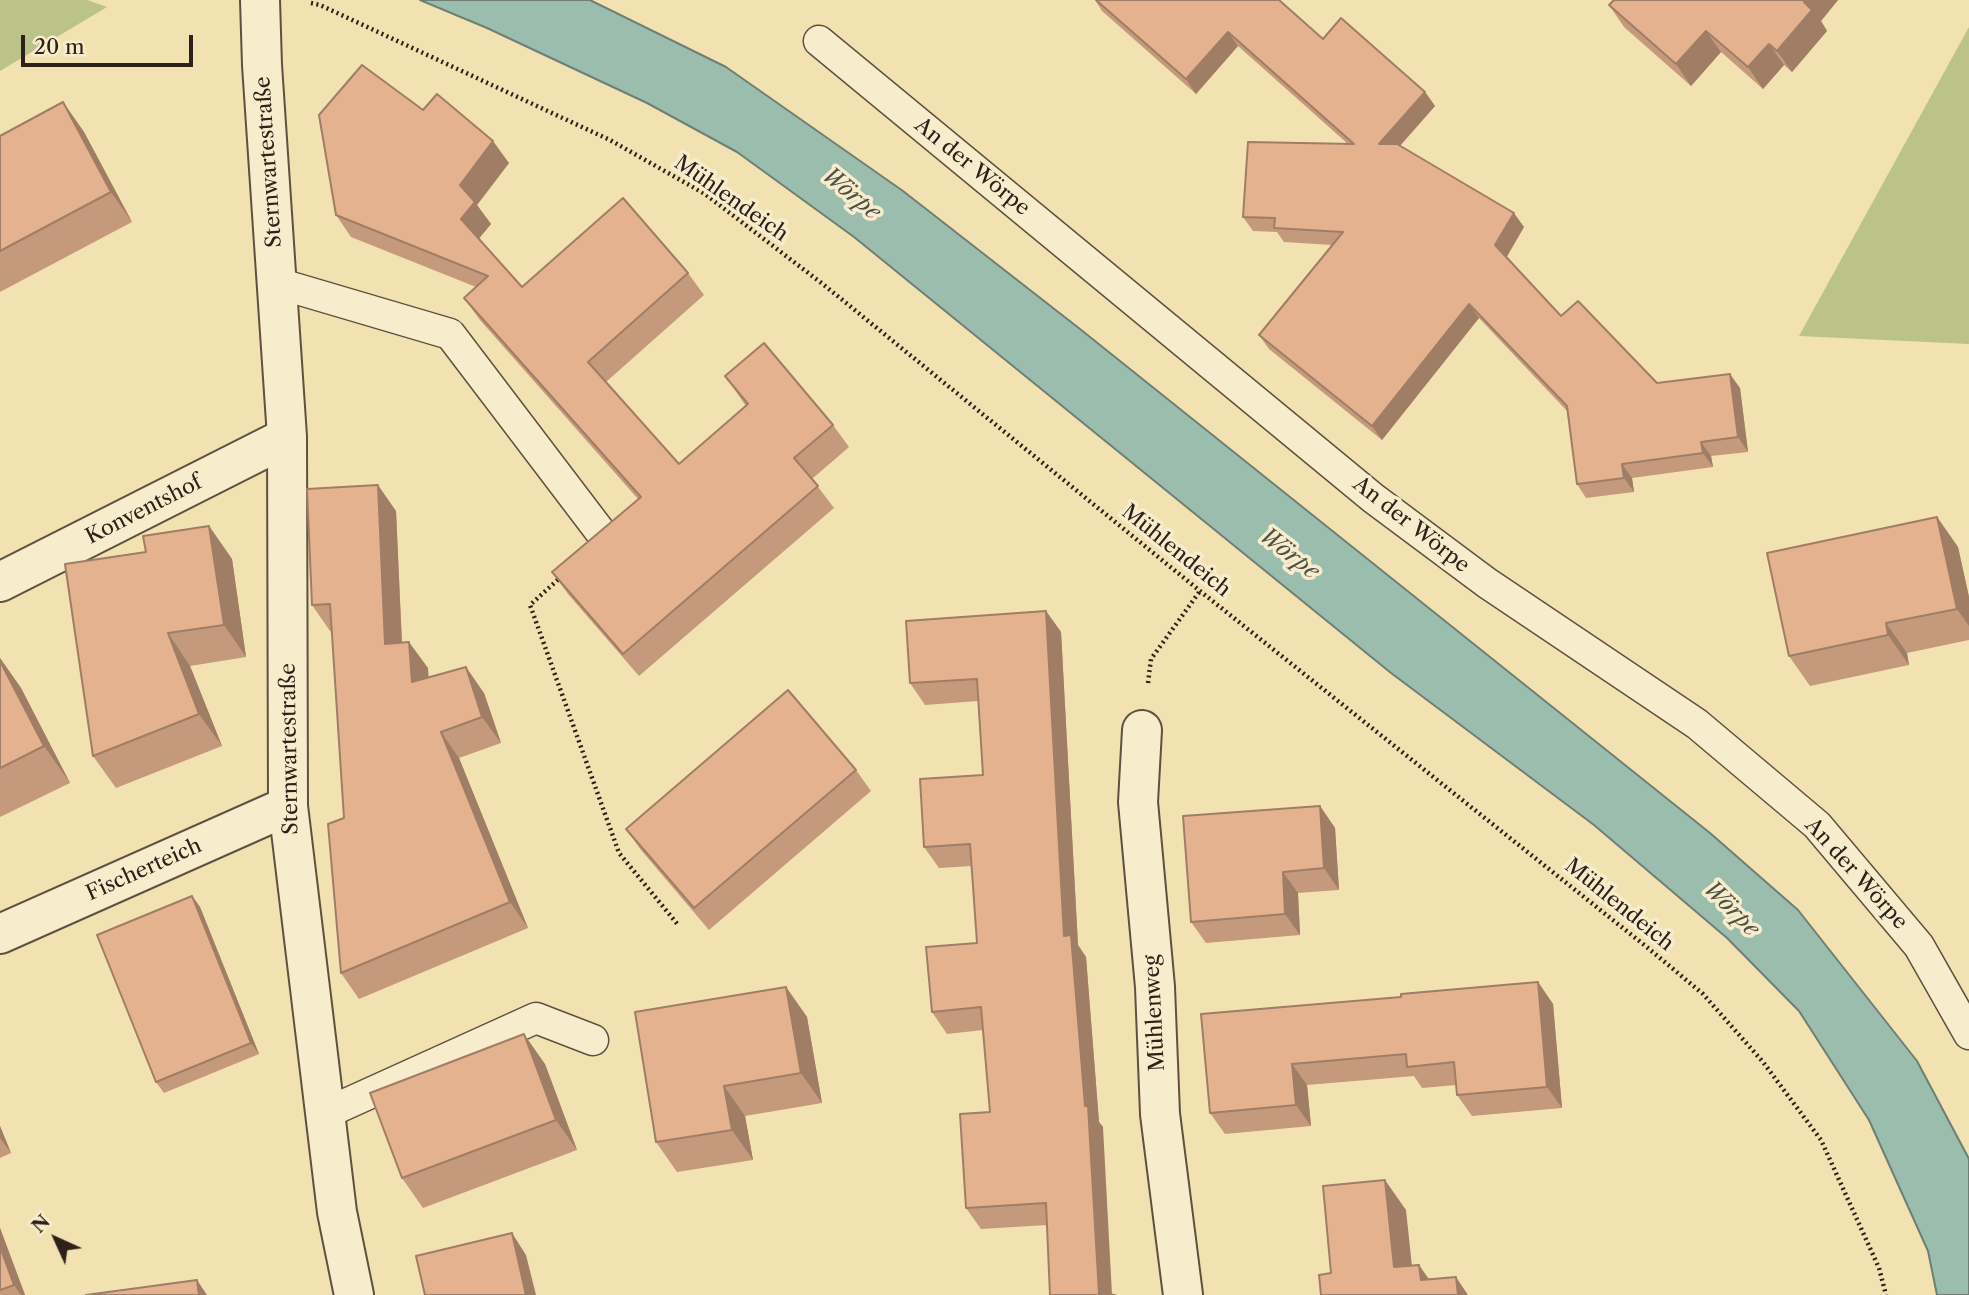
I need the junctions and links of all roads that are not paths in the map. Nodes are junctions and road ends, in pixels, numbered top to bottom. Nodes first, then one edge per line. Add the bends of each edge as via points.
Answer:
1 (260, 0) edge
2 (819, 41) dead end
3 (277, 283) junction
4 (287, 437) junction
5 (605, 538) edge
6 (0, 582) edge
7 (1142, 730) road end
8 (288, 806) junction
9 (0, 934) edge
10 (1969, 1034) edge
11 (593, 1040) dead end
12 (324, 1114) junction
13 (354, 1295) edge
14 (1183, 1295) edge

1 - 3 street, Sternwartestraße
2 - 10 lane, An der Wörpe via 1373,498 1487,583 1697,724 1816,825 1919,946
3 - 4 street, Sternwartestraße
3 - 5 lane via 450,334
4 - 6 street, Konventshof
4 - 8 street, Sternwartestraße
7 - 14 street, Mühlenweg via 1138,802 1160,1114
8 - 9 street, Fischerteich
8 - 12 street, Sternwartestraße
11 - 12 lane via 536,1017
12 - 13 street, Sternwartestraße

